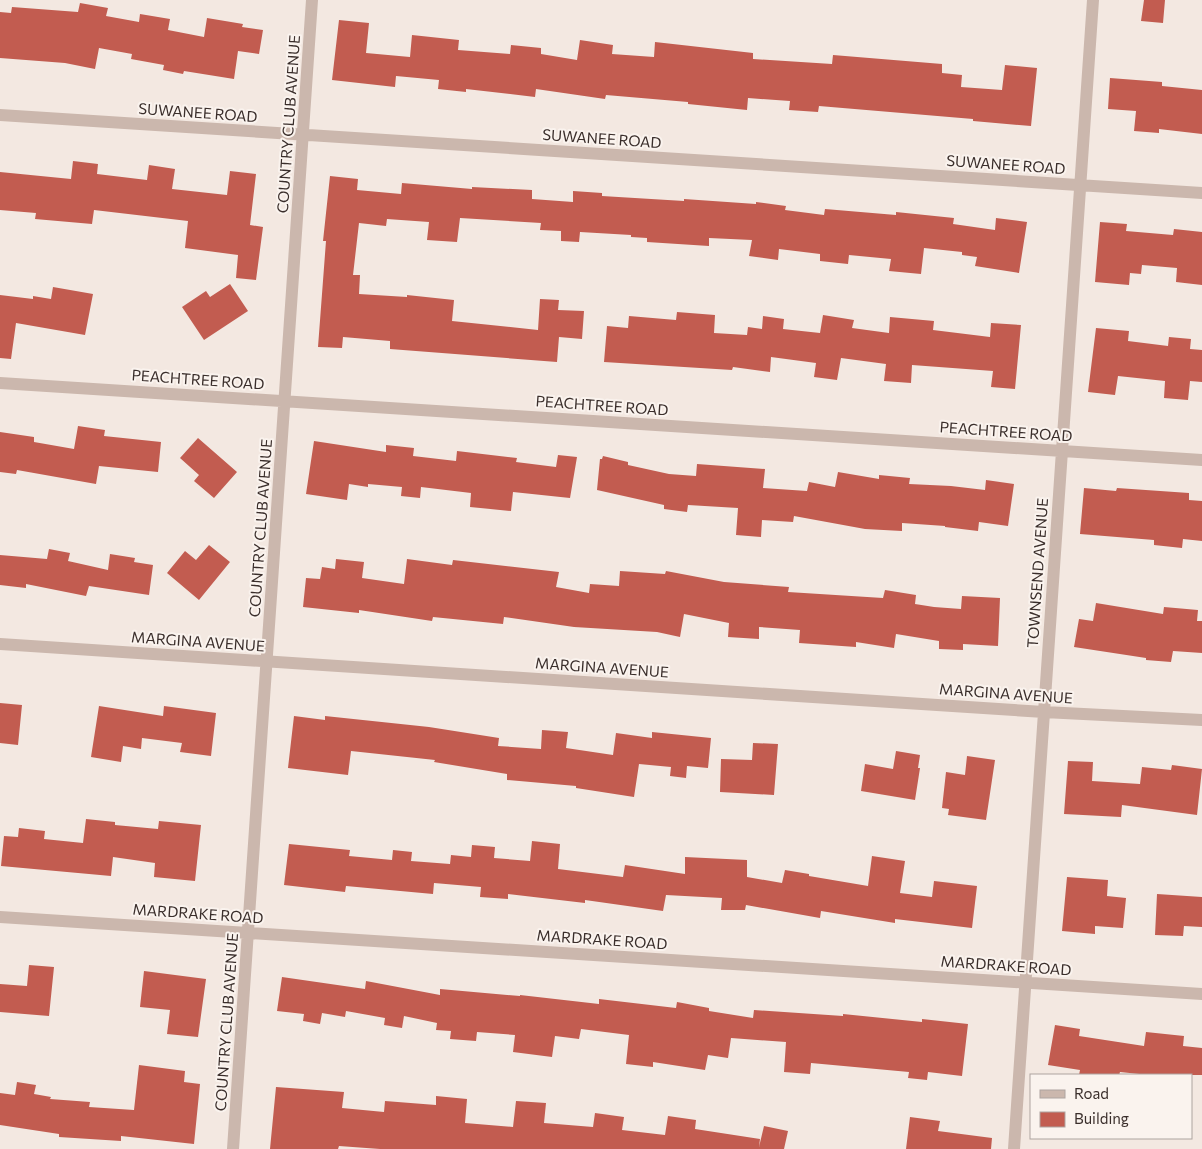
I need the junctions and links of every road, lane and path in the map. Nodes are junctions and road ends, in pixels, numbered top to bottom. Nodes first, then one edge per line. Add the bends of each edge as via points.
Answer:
1 (312, 0) edge
2 (1093, 0) edge
3 (0, 115) edge
4 (303, 135) junction
5 (1080, 185) junction
6 (1202, 193) edge
7 (0, 382) edge
8 (285, 401) junction
9 (1062, 451) junction
10 (1202, 460) edge
11 (0, 644) edge
12 (267, 662) junction
13 (1044, 712) junction
14 (1202, 720) edge
15 (0, 916) edge
16 (248, 932) junction
17 (1025, 982) junction
18 (1202, 994) edge
19 (233, 1149) edge
20 (1014, 1149) edge

1 - 4 street, COUNTRY CLUB AVENUE
2 - 5 street, TOWNSEND AVENUE
3 - 4 street, SUWANEE ROAD
4 - 5 street, SUWANEE ROAD
4 - 8 street, COUNTRY CLUB AVENUE
5 - 6 street, SUWANEE ROAD
5 - 9 street, TOWNSEND AVENUE
7 - 8 street, PEACHTREE ROAD
8 - 9 street, PEACHTREE ROAD
8 - 12 street, COUNTRY CLUB AVENUE
9 - 10 street, PEACHTREE ROAD
9 - 13 street, TOWNSEND AVENUE
11 - 12 street, MARGINA AVENUE
12 - 13 street, MARGINA AVENUE
12 - 16 street, COUNTRY CLUB AVENUE
13 - 14 street, MARGINA AVENUE
13 - 17 street, TOWNSEND AVENUE
15 - 16 street, MARDRAKE ROAD
16 - 17 street, MARDRAKE ROAD
16 - 19 street, COUNTRY CLUB AVENUE
17 - 18 street, MARDRAKE ROAD
17 - 20 street, TOWNSEND AVENUE

